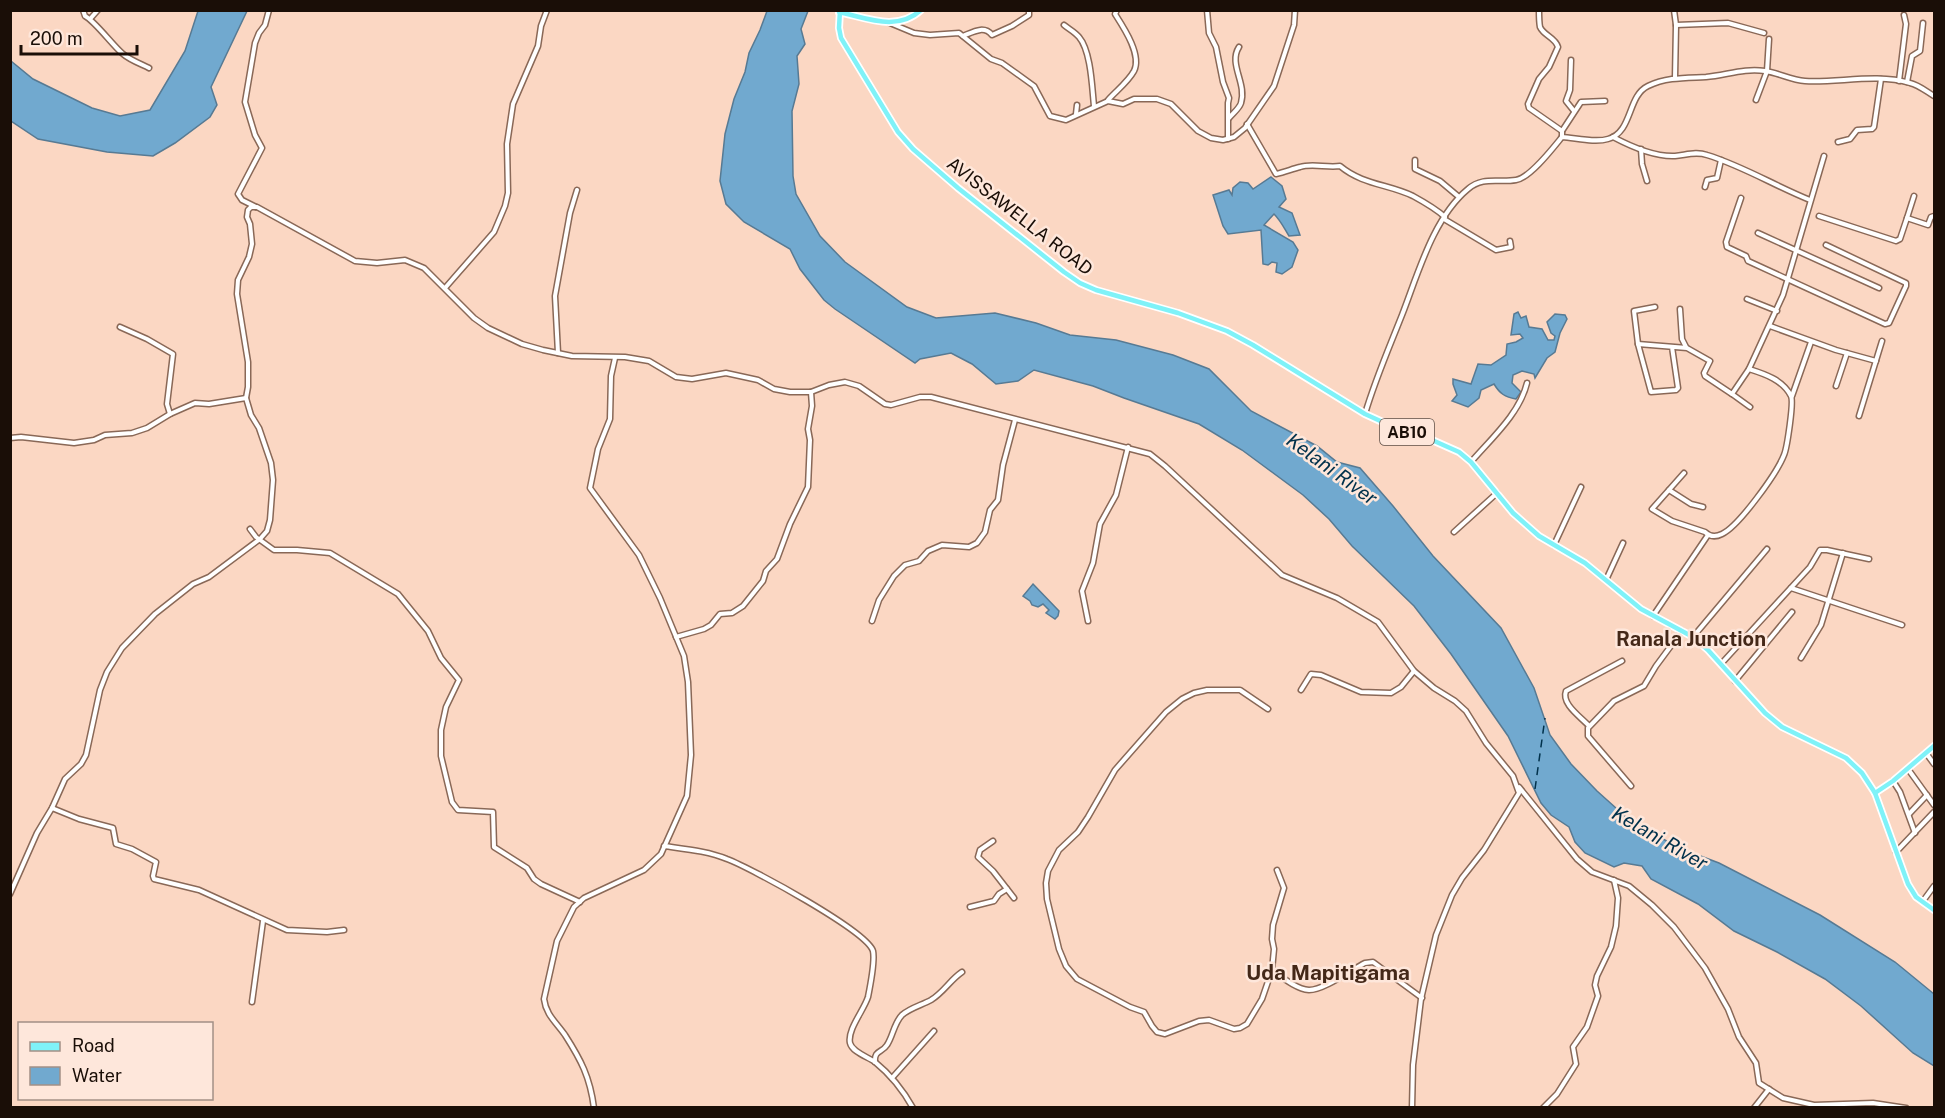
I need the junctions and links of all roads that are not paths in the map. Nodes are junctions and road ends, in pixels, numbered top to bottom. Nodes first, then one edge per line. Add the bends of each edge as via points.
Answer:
1 (83, 10) edge
2 (98, 10) edge
3 (269, 10) edge
4 (547, 10) edge
5 (921, 10) edge
6 (1029, 10) edge
7 (1117, 10) edge
8 (1207, 10) edge
9 (1295, 10) edge
10 (1539, 10) edge
11 (1674, 10) edge
12 (839, 11) edge
13 (1904, 15) dead end
14 (90, 19) junction
15 (890, 23) junction
16 (1923, 23) dead end
17 (1064, 25) dead end
18 (1676, 25) junction
19 (1764, 33) dead end
20 (963, 36) junction
21 (1769, 39) dead end
22 (1239, 47) dead end
23 (1571, 60) dead end
24 (149, 68) dead end
25 (1767, 71) junction
26 (1675, 78) junction
27 (1881, 79) junction
28 (1899, 81) junction
29 (1907, 82) junction
30 (1935, 96) edge
31 (1108, 100) junction
32 (1756, 100) dead end
33 (1605, 101) dead end
34 (1077, 105) dead end
35 (1094, 106) junction
36 (1574, 111) junction
37 (1076, 114) junction
38 (1228, 118) junction
39 (1247, 124) junction
40 (1562, 131) junction
41 (1562, 136) junction
42 (1613, 137) junction
43 (1228, 139) junction
44 (1838, 142) dead end
45 (1640, 148) junction
46 (1824, 156) dead end
47 (1415, 160) dead end
48 (1721, 160) junction
49 (1647, 181) dead end
50 (1705, 188) dead end
51 (577, 190) dead end
52 (1914, 196) dead end
53 (1459, 197) junction
54 (1741, 198) dead end
55 (1810, 200) junction
56 (257, 207) junction
57 (1819, 216) dead end
58 (1935, 216) edge
59 (1444, 218) junction
60 (1907, 218) junction
61 (1758, 233) dead end
62 (1510, 241) dead end
63 (1826, 245) dead end
64 (1797, 251) junction
65 (1789, 278) junction
66 (445, 288) junction
67 (1879, 288) dead end
68 (1746, 299) dead end
69 (1655, 307) dead end
70 (1680, 309) dead end
71 (1777, 311) junction
72 (1770, 326) junction
73 (120, 327) dead end
74 (1882, 341) dead end
75 (1811, 342) junction
76 (1638, 344) junction
77 (1672, 347) junction
78 (1687, 348) junction
79 (558, 353) junction
80 (1847, 353) junction
81 (615, 358) junction
82 (1876, 361) junction
83 (1749, 369) junction
84 (1527, 382) dead end
85 (1836, 386) dead end
86 (811, 392) junction
87 (1731, 394) junction
88 (1792, 397) junction
89 (246, 398) junction
90 (1750, 407) dead end
91 (170, 414) junction
92 (1365, 414) junction
93 (1859, 416) dead end
94 (1015, 420) junction
95 (10, 438) edge
96 (1128, 447) junction
97 (1471, 462) junction
98 (1684, 473) dead end
99 (1581, 487) dead end
100 (1669, 490) junction
101 (1497, 493) junction
102 (1703, 507) dead end
103 (250, 529) dead end
104 (1454, 532) dead end
105 (1708, 535) junction
106 (260, 540) junction
107 (1623, 543) dead end
108 (1554, 546) junction
109 (1767, 549) dead end
110 (1842, 553) junction
111 (1869, 559) dead end
112 (1606, 580) junction
113 (1791, 588) junction
114 (1829, 601) junction
115 (1792, 612) dead end
116 (1653, 616) junction
117 (872, 621) dead end
118 (1088, 621) dead end
119 (1902, 625) dead end
120 (1682, 631) junction
121 (676, 637) junction
122 (1693, 637) junction
123 (1801, 658) dead end
124 (1622, 661) dead end
125 (1721, 664) junction
126 (1414, 671) junction
127 (1735, 681) junction
128 (1301, 690) dead end
129 (1268, 709) dead end
130 (1589, 726) junction
131 (1935, 746) edge
132 (1926, 753) junction
133 (1935, 764) edge
134 (1908, 769) junction
135 (1893, 781) junction
136 (1631, 786) dead end
137 (1518, 787) junction
138 (1875, 793) junction
139 (1927, 795) junction
140 (1935, 805) edge
141 (52, 808) junction
142 (1935, 812) edge
143 (1908, 814) junction
144 (1915, 833) junction
145 (993, 841) dead end
146 (664, 846) junction
147 (1896, 852) junction
148 (1277, 870) dead end
149 (1614, 880) junction
150 (1935, 886) edge
151 (1006, 889) junction
152 (10, 894) edge
153 (1014, 898) dead end
154 (580, 902) junction
155 (1923, 902) junction
156 (970, 907) dead end
157 (1935, 910) edge
158 (263, 921) junction
159 (344, 930) dead end
160 (1272, 970) junction
161 (962, 972) dead end
162 (1422, 999) junction
163 (252, 1002) dead end
164 (934, 1031) dead end
165 (875, 1063) junction
166 (892, 1078) junction
167 (1769, 1089) junction
168 (594, 1107) edge
169 (913, 1107) edge
170 (1412, 1107) edge
171 (1543, 1107) edge
172 (1754, 1107) edge
173 (1906, 1107) edge

1 - 14 street
2 - 14 street
3 - 56 street via 255,43 245,102 261,148 238,194
4 - 66 street via 538,46 513,104 505,206 494,232
5 - 15 main road via 908,19
6 - 20 street via 1029,15 992,35 984,29
7 - 31 street via 1115,14 1131,40 1136,66
8 - 38 street via 1209,33 1229,98
9 - 39 street via 1278,77
10 - 40 street via 1543,32 1558,47 1528,104
11 - 18 street
12 - 15 main road
12 - 92 main road, AVISSAWELLA ROAD / AB10 via 841,38 898,132 958,188 1064,272 1096,290 1227,331
13 - 28 street
14 - 24 street via 125,56
15 - 20 street via 914,33
16 - 29 street via 1920,51 1912,56
17 - 35 street via 1084,45
18 - 19 street via 1728,23
18 - 26 street
20 - 37 street via 1034,86 1050,116 1066,120
21 - 25 street
22 - 38 street via 1234,61 1239,71 1241,102
23 - 36 street via 1566,101
25 - 26 street via 1744,69 1708,77
25 - 27 street via 1802,81
25 - 32 street
26 - 42 street via 1642,89 1625,124
27 - 28 street
27 - 44 street via 1874,127 1857,130 1850,139
28 - 29 street
29 - 30 street
31 - 35 street
31 - 43 street via 1123,104 1134,99 1157,99 1171,104 1211,138
33 - 36 street via 1581,102
34 - 37 street
35 - 37 street
36 - 40 street
38 - 43 street
39 - 43 street
39 - 59 street via 1276,174 1301,166 1340,166 1351,175 1412,196
40 - 41 street
41 - 42 street via 1601,140
41 - 53 street via 1518,180 1475,183
42 - 45 street
45 - 48 street via 1664,156 1694,153
45 - 49 street
46 - 55 street
47 - 53 street via 1415,169
48 - 50 street via 1717,178 1707,180
48 - 55 street
51 - 79 street via 555,296
52 - 60 street
53 - 59 street
54 - 65 street via 1725,245 1748,261
55 - 64 street
56 - 66 street via 355,261 405,260 424,268
56 - 89 street via 248,210 252,244 237,287 248,362
57 - 60 street via 1896,241
58 - 60 street via 1928,225
59 - 62 street via 1496,250 1511,247
59 - 92 street via 1421,264
61 - 64 street
63 - 65 street via 1906,283 1889,323
64 - 65 street
64 - 67 street
65 - 71 street
66 - 79 street via 488,328 522,344
68 - 71 street
69 - 76 street via 1634,311
70 - 78 street via 1682,339
71 - 72 street
72 - 75 street
72 - 83 street
73 - 91 street via 172,354 167,404
74 - 82 street
75 - 80 street
75 - 88 street
76 - 77 street
76 - 77 street via 1648,388 1653,393 1678,388
77 - 78 street
78 - 87 street via 1710,361 1705,376
79 - 81 street
80 - 82 street
80 - 85 street
81 - 86 street via 649,361 676,377 692,379 726,373 758,380 774,389
81 - 121 street via 610,376 610,419 597,449 590,488 639,555
82 - 93 street
83 - 87 street
83 - 88 street via 1775,379
84 - 97 street via 1514,411
86 - 94 street via 845,382 859,386 885,404 931,397
86 - 121 street via 808,487 777,559 742,606 732,613 720,614 704,629
87 - 90 street
88 - 105 street via 1785,454 1764,489 1724,533
89 - 91 street via 195,403
89 - 106 street via 271,463 273,480 270,520
91 - 95 street via 147,428 74,443
92 - 97 main road, AVISSAWELLA ROAD / AB10 via 1450,447
94 - 96 street
94 - 117 street via 998,500 990,510 985,532 969,547 942,545 928,551 919,561 905,565 879,600
96 - 118 street via 1116,495 1100,524 1093,563 1082,591
96 - 126 street via 1150,454 1165,466 1282,574 1337,598 1378,622
97 - 101 main road, AVISSAWELLA ROAD / AB10
98 - 100 street
99 - 108 street
100 - 102 street
100 - 105 street via 1652,509
101 - 104 street
101 - 108 main road, AVISSAWELLA ROAD / AB10 via 1526,526
103 - 106 street
105 - 116 street
106 - 141 street via 162,607 122,648 100,690 87,755 65,780
106 - 154 street via 274,550 330,553 398,594 428,631 441,658 459,680 441,730 441,756 452,802 458,810 493,812 495,847 527,868 541,884
107 - 112 street
108 - 112 main road, AVISSAWELLA ROAD / AB10
109 - 122 street
110 - 111 street
110 - 113 street via 1820,550
110 - 114 street
112 - 116 main road, AVISSAWELLA ROAD / AB10
113 - 114 street
113 - 125 street
114 - 119 street
114 - 123 street via 1821,625
115 - 127 street
116 - 120 main road, AVISSAWELLA ROAD / AB10
120 - 122 main road, AVISSAWELLA ROAD / AB10
120 - 130 street via 1644,686 1614,701
121 - 146 street via 688,681 691,755 687,796
122 - 125 main road, AVISSAWELLA ROAD / AB10
124 - 130 street via 1564,694
125 - 127 main road, AVISSAWELLA ROAD / AB10
126 - 128 street via 1391,693 1361,692 1311,674
126 - 137 street via 1466,711
127 - 138 main road, AVISSAWELLA ROAD / AB10 via 1782,727 1846,758 1862,772
129 - 160 street via 1240,690 1207,690 1182,699 1115,770 1083,824 1059,850 1046,883 1066,966 1077,979 1144,1012 1157,1032 1165,1034 1209,1020 1240,1029 1262,999
130 - 136 street via 1588,736
131 - 132 main road
132 - 133 street
132 - 134 main road
134 - 135 main road
134 - 139 street
135 - 138 main road
135 - 143 street
137 - 149 street via 1577,859 1593,872
137 - 162 street via 1517,798 1452,895 1427,966
138 - 147 main road, AVISSAWELLA ROAD / AB10
139 - 140 street
139 - 143 street
141 - 152 street
141 - 158 street via 113,828 116,844 156,862 154,879 199,890
142 - 144 street
143 - 144 street
144 - 147 street
145 - 151 street via 980,850 978,857
146 - 154 street via 644,870
146 - 165 street via 726,858 784,887 868,943 873,959 868,997 849,1041
147 - 155 main road, AVISSAWELLA ROAD / AB10 via 1908,884
148 - 160 street via 1284,888 1273,925
149 - 167 street via 1629,886 1652,905 1705,968 1756,1063 1759,1083
149 - 171 street via 1618,898 1616,926 1597,976 1598,996 1587,1027 1573,1047 1576,1064 1557,1094
150 - 155 street
151 - 153 street
151 - 156 street via 994,901
154 - 168 street via 557,941 544,999 549,1016 588,1074
155 - 157 main road, AVISSAWELLA ROAD / AB10
158 - 159 street via 295,932
158 - 163 street
160 - 162 street via 1309,990 1373,962
161 - 165 street via 931,1000 901,1016 887,1045 876,1052
162 - 170 street
164 - 166 street
165 - 166 street
166 - 169 street
167 - 172 street
167 - 173 street via 1783,1098 1814,1105 1873,1103

